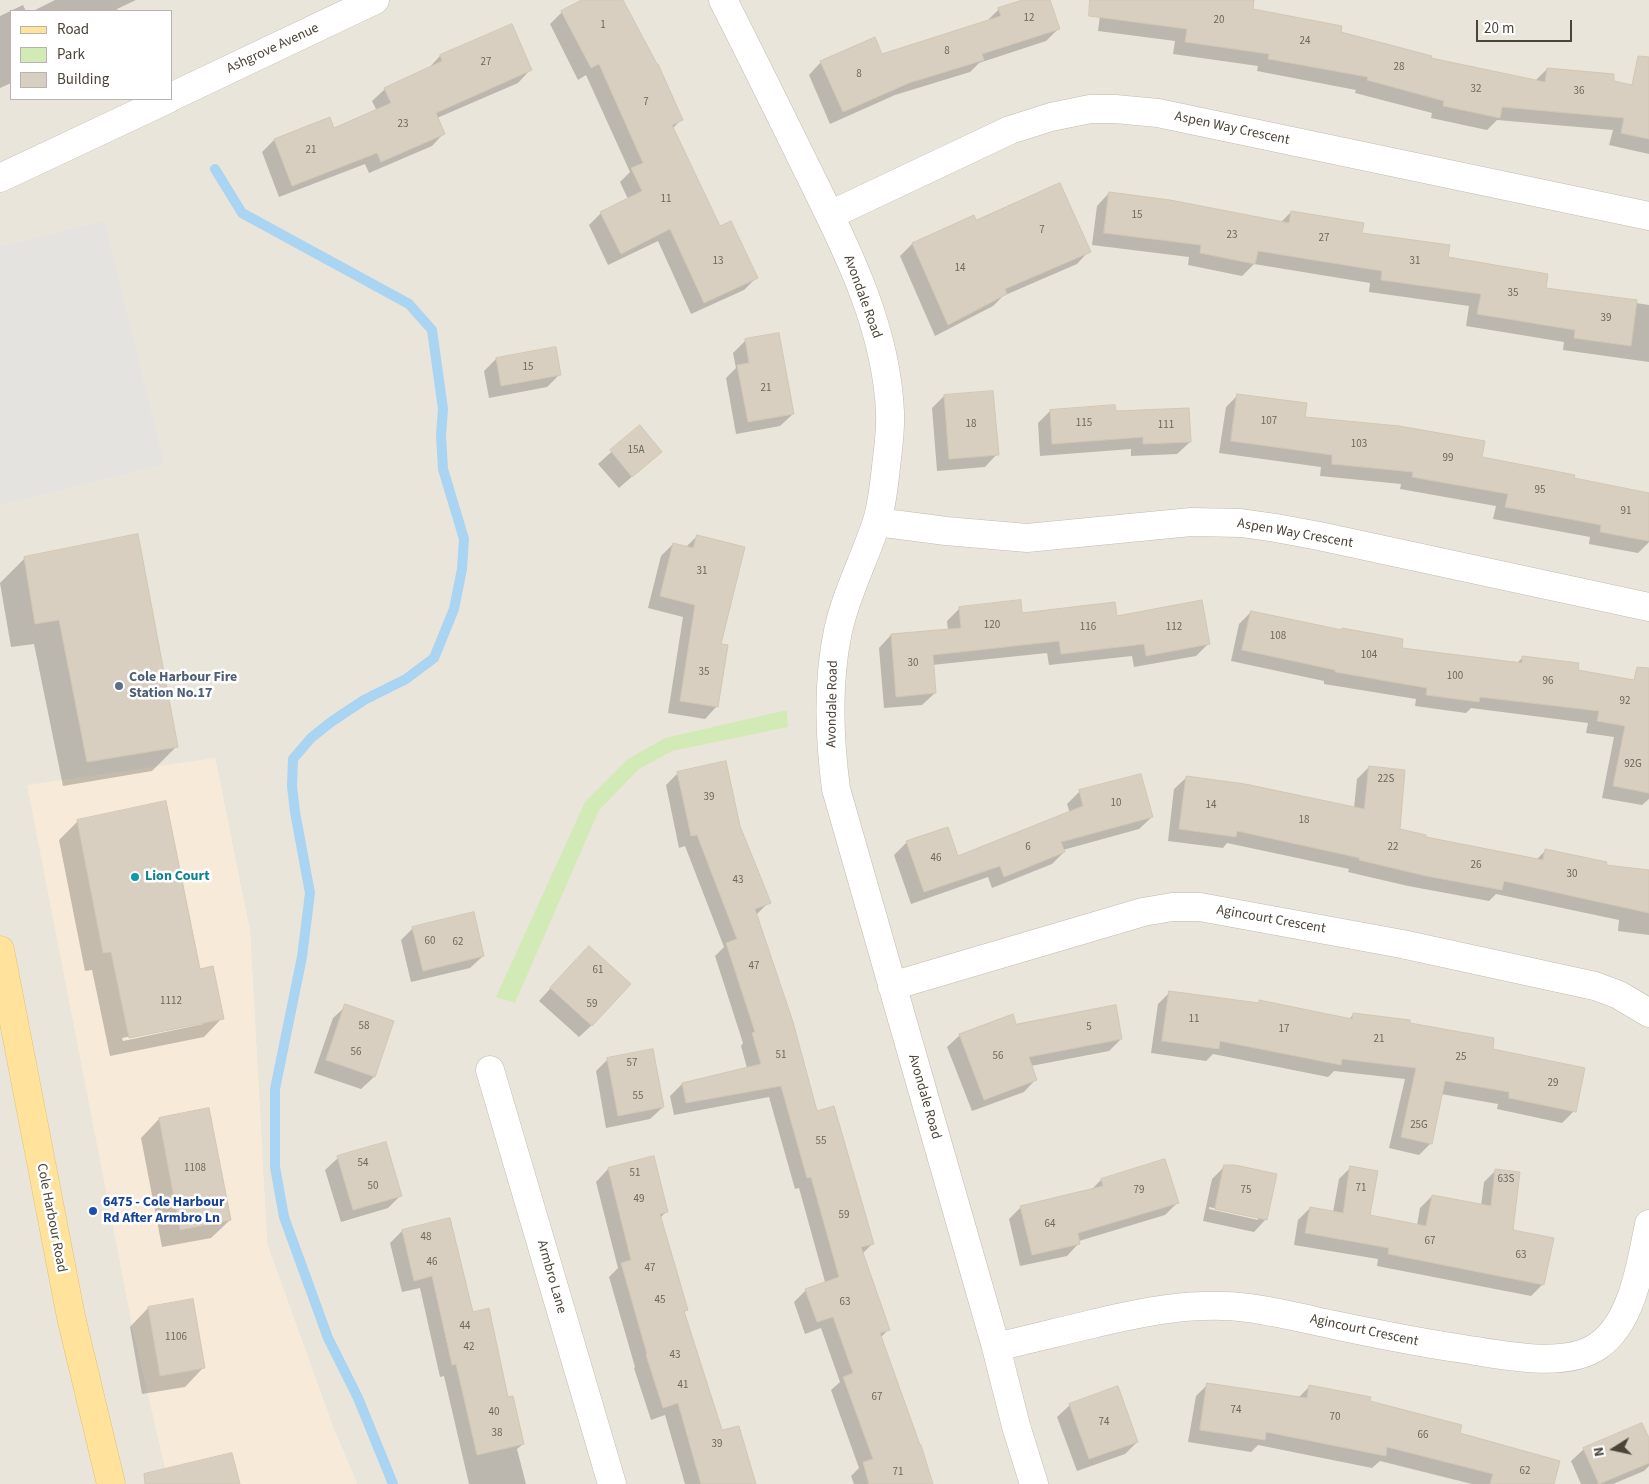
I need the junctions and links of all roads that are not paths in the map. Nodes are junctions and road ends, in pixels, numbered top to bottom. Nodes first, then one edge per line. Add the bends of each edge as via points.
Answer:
1 (375, 0) edge
2 (724, 0) edge
3 (172, 97) edge
4 (166, 100) edge
5 (0, 178) edge
6 (830, 216) junction
7 (1649, 216) edge
8 (877, 522) junction
9 (1649, 607) edge
10 (0, 950) edge
11 (892, 986) junction
12 (1649, 1013) edge
13 (490, 1070) dead end
14 (1649, 1224) edge
15 (996, 1347) junction
16 (111, 1484) edge
17 (612, 1484) edge
18 (1034, 1484) edge

1 - 3 street, Ashgrove Avenue
2 - 6 street, Avondale Road
4 - 5 street, Ashgrove Avenue
6 - 7 street, Aspen Way Crescent via 1010,130 1073,112 1115,109 1158,113
6 - 8 street, Avondale Road via 869,306 886,370 890,436
8 - 9 street, Aspen Way Crescent via 1027,538 1191,522 1241,523 1319,536
8 - 11 street, Avondale Road via 838,630 833,661 831,752 836,789
10 - 16 main road, Cole Harbour Road via 71,1317
11 - 12 street, Agincourt Crescent via 1143,912 1172,907 1200,908 1402,944 1595,986 1619,995
11 - 15 street, Avondale Road
13 - 17 street, Armbro Lane
14 - 15 street, Agincourt Crescent via 1636,1282 1624,1315 1617,1327 1597,1346 1572,1356 1540,1358 1476,1351 1230,1306 1176,1307 1141,1313
15 - 18 street, Avondale Road

